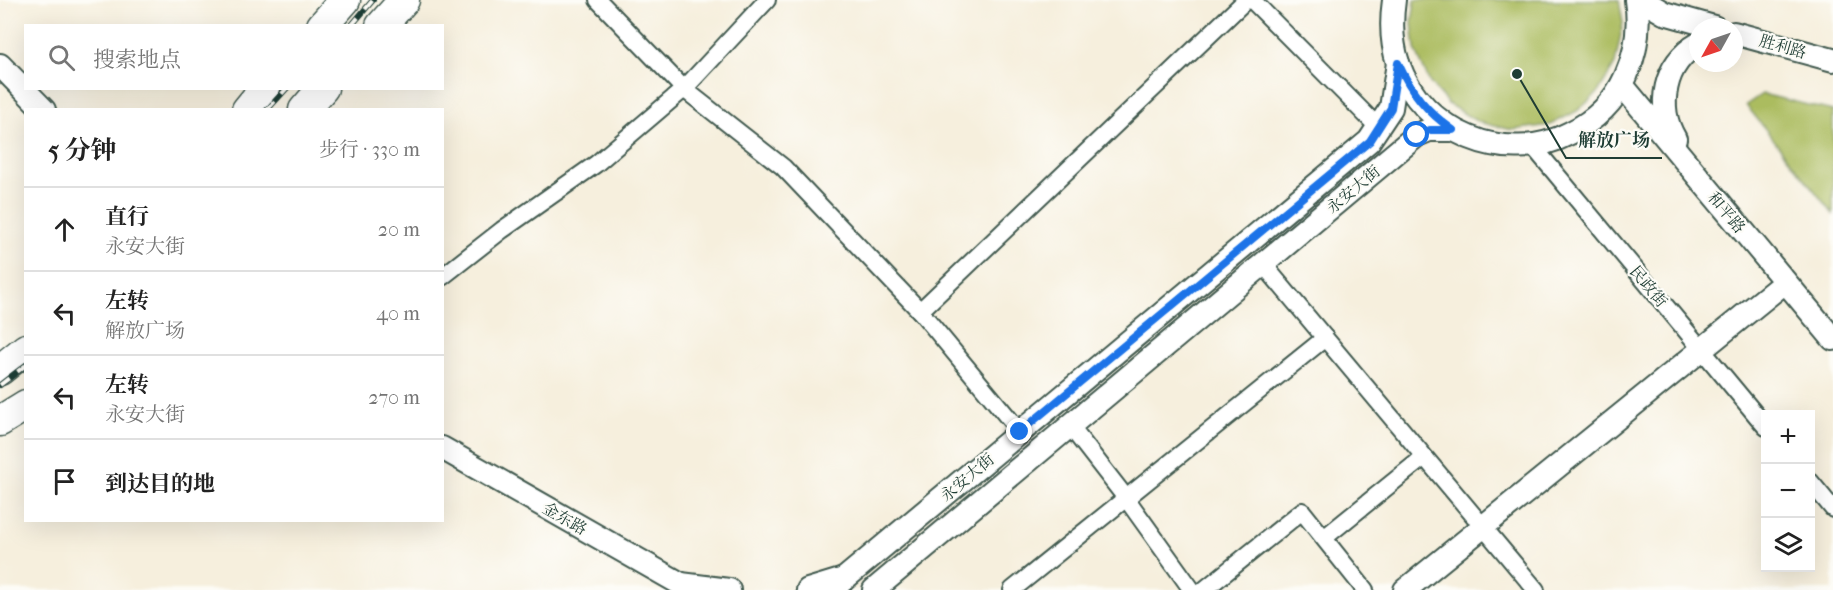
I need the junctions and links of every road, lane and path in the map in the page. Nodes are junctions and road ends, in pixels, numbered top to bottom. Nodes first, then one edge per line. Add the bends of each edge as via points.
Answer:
1 (345, 0) edge
2 (404, 0) edge
3 (598, 0) edge
4 (767, 0) edge
5 (1394, 0) edge
6 (1636, 0) edge
7 (1642, 0) edge
8 (1243, 2) edge
9 (1689, 20) edge
10 (324, 24) edge
11 (383, 24) edge
12 (1743, 36) edge
13 (1689, 51) edge
14 (1833, 60) edge
15 (1398, 63) junction
16 (0, 65) edge
17 (1622, 85) junction
18 (684, 89) junction
19 (24, 90) edge
20 (24, 90) edge
21 (264, 90) edge
22 (321, 90) edge
23 (42, 108) edge
24 (249, 108) edge
25 (306, 108) edge
26 (1378, 127) junction
27 (1453, 130) junction
28 (1532, 145) junction
29 (1701, 180) junction
30 (1263, 264) junction
31 (444, 276) edge
32 (1785, 282) junction
33 (920, 311) junction
34 (1325, 338) junction
35 (1833, 339) edge
36 (1702, 350) junction
37 (24, 351) edge
38 (0, 370) edge
39 (24, 406) edge
40 (0, 421) edge
41 (1761, 421) edge
42 (1070, 426) junction
43 (1020, 432) junction
44 (444, 449) edge
45 (1424, 457) junction
46 (1815, 487) edge
47 (1126, 498) junction
48 (1833, 509) edge
49 (1483, 527) junction
50 (1324, 538) junction
51 (837, 585) edge
52 (684, 587) edge
53 (729, 590) edge
54 (808, 590) edge
55 (874, 590) edge
56 (1012, 590) edge
57 (1192, 590) edge
58 (1204, 590) edge
59 (1365, 590) edge
60 (1405, 590) edge
61 (1536, 590) edge

1 - 10 highway
2 - 11 highway
3 - 18 street
4 - 18 street
5 - 15 main road via 1393,42
6 - 17 main road via 1637,42
7 - 9 main road via 1664,13
8 - 26 street
8 - 33 street
12 - 14 main road, 胜利路
13 - 29 main road via 1673,70 1664,91 1665,112 1672,133
15 - 26 main road, 永安大街 via 1391,108
15 - 27 main road via 1419,100
16 - 19 main road
17 - 28 main road via 1599,114 1582,127
17 - 29 main road, 和平路
18 - 31 street via 596,164
18 - 33 street via 783,167
20 - 23 main road
21 - 24 highway
22 - 25 highway
26 - 43 main road, 永安大街 via 1370,141
27 - 28 main road via 1499,146
27 - 30 main road, 永安大街 via 1430,130 1417,135
28 - 36 street, 民政街
29 - 32 main road, 和平路
30 - 34 street
30 - 42 main road, 永安大街
32 - 35 main road, 和平路
32 - 36 main road
33 - 43 street
34 - 45 street
34 - 47 street
36 - 41 street, 民政街
36 - 49 main road
37 - 38 highway
39 - 40 highway
42 - 47 street
42 - 55 main road, 永安大街
43 - 51 main road, 永安大街
44 - 52 main road, 金东路
45 - 49 street
45 - 50 street
46 - 48 street
47 - 56 street
47 - 57 street
49 - 60 main road
49 - 61 street
50 - 58 street via 1302,511
50 - 59 street
51 - 54 main road
52 - 53 main road

